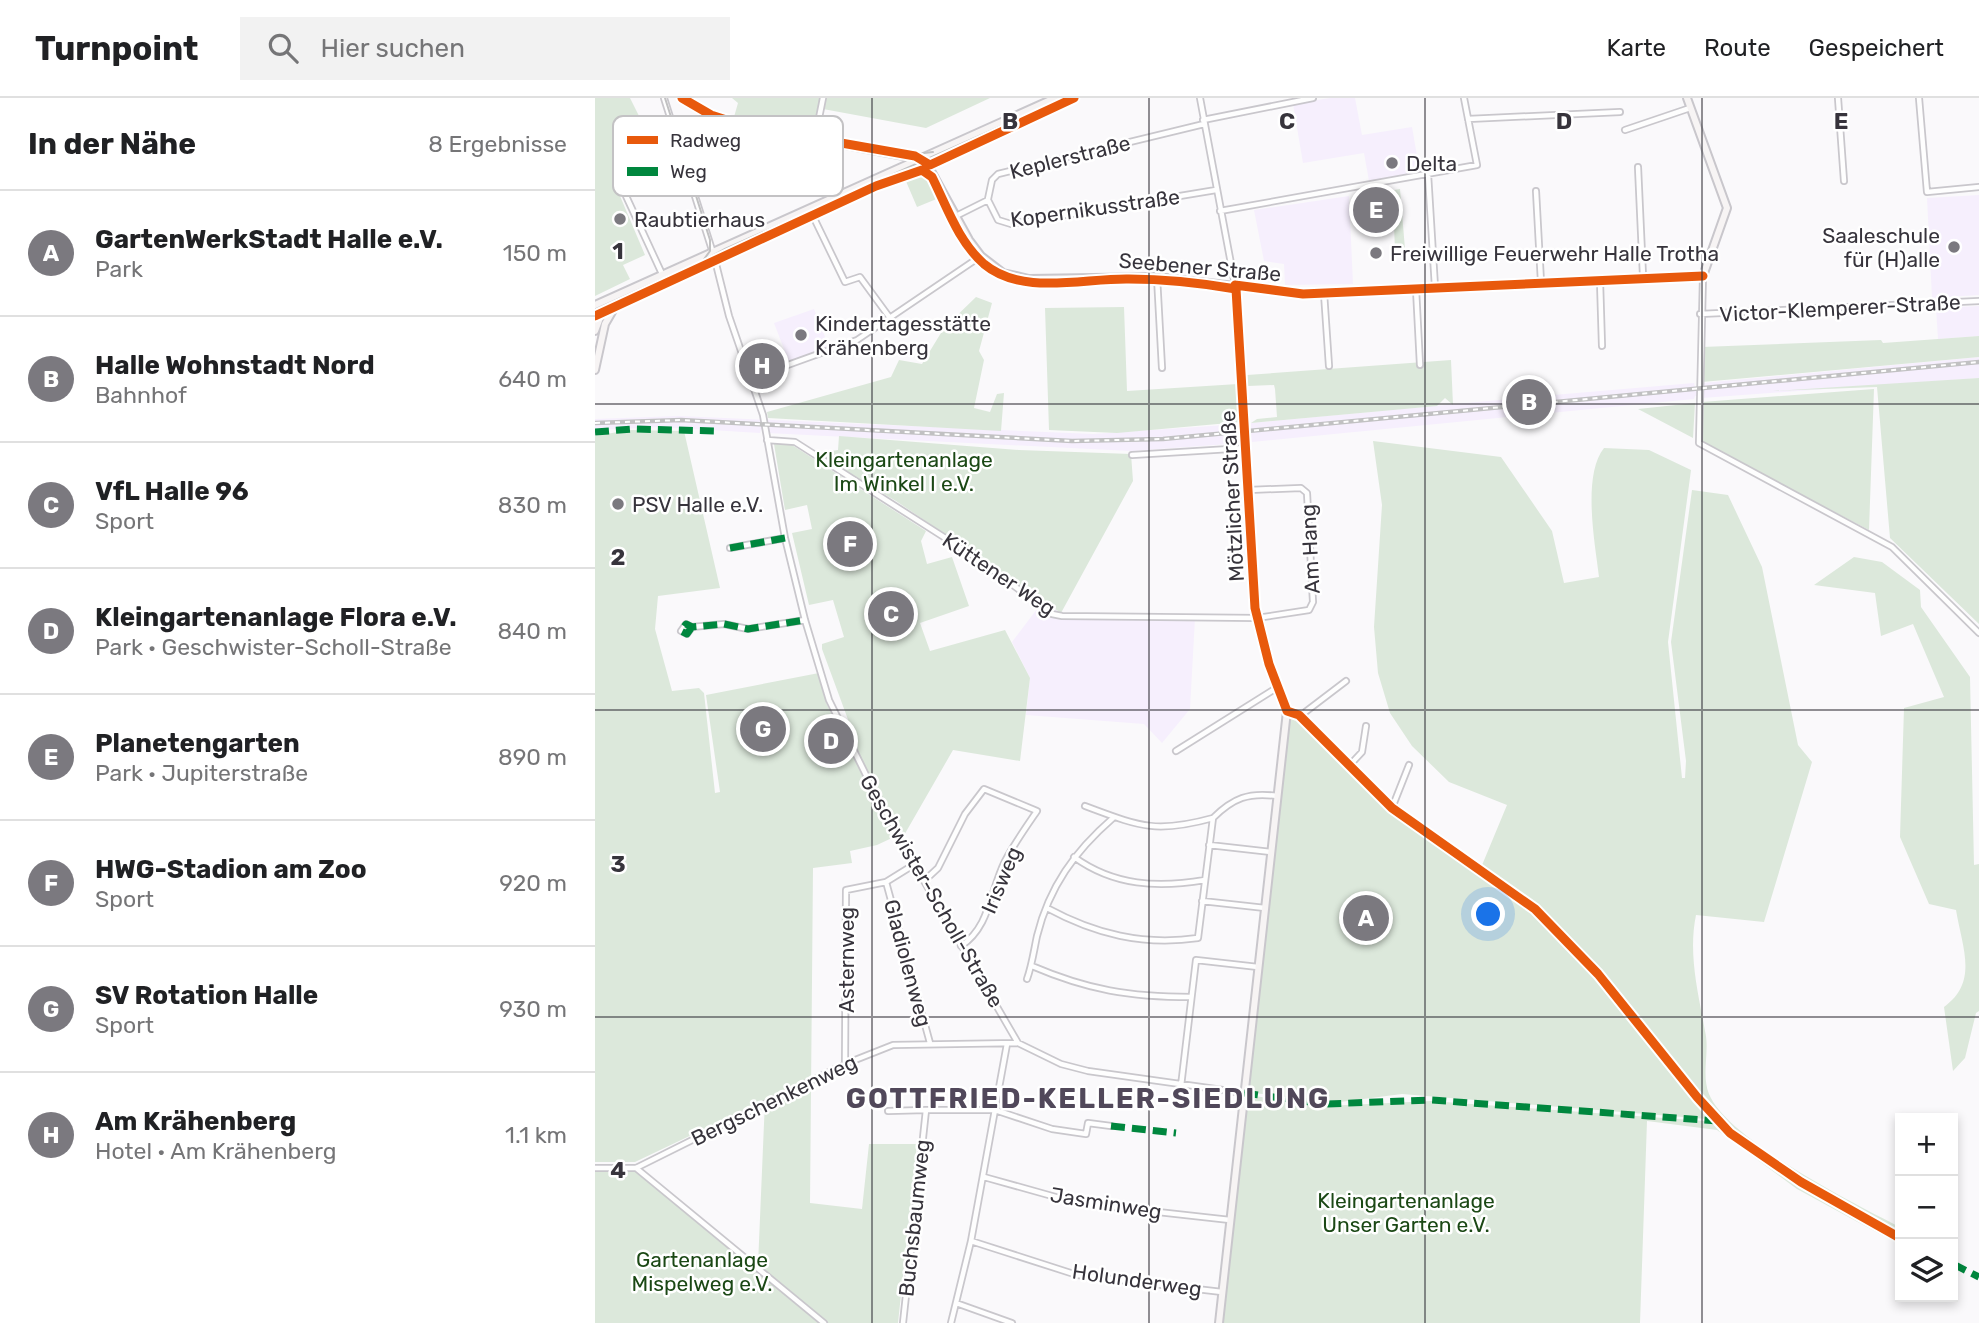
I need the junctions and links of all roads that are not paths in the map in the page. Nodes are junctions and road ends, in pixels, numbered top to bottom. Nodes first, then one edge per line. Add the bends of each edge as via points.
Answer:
1 (664, 98) edge
2 (682, 98) edge
3 (823, 98) edge
4 (1053, 98) edge
5 (1067, 98) edge
6 (1200, 98) edge
7 (1313, 98) edge
8 (1464, 98) edge
9 (1686, 98) edge
10 (1838, 98) edge
11 (1919, 98) edge
12 (1690, 108) junction
13 (1620, 112) dead end
14 (670, 116) edge
15 (717, 116) edge
16 (819, 116) edge
17 (1468, 119) junction
18 (1204, 122) junction
19 (1625, 130) dead end
20 (843, 143) edge
21 (891, 151) junction
22 (919, 157) junction
23 (929, 163) junction
24 (1638, 167) dead end
25 (894, 169) junction
26 (1428, 174) junction
27 (1844, 181) dead end
28 (1979, 187) edge
29 (1216, 190) junction
30 (1536, 191) dead end
31 (843, 193) edge
32 (626, 196) edge
33 (695, 196) edge
34 (836, 196) edge
35 (988, 200) junction
36 (1220, 211) junction
37 (811, 212) junction
38 (956, 216) junction
39 (713, 253) junction
40 (981, 256) junction
41 (1157, 276) junction
42 (1643, 276) junction
43 (1703, 276) junction
44 (663, 277) junction
45 (1600, 280) junction
46 (1541, 282) junction
47 (1235, 285) junction
48 (1435, 287) junction
49 (1416, 288) junction
50 (1324, 293) junction
51 (617, 300) junction
52 (1979, 301) edge
53 (595, 305) edge
54 (603, 310) junction
55 (595, 313) edge
56 (1700, 314) junction
57 (890, 318) junction
58 (595, 331) edge
59 (1602, 346) dead end
60 (1420, 365) dead end
61 (1329, 366) dead end
62 (1162, 368) dead end
63 (595, 370) edge
64 (749, 379) junction
65 (767, 440) junction
66 (1247, 448) junction
67 (1132, 456) dead end
68 (1249, 490) junction
69 (785, 538) junction
70 (730, 548) dead end
71 (1257, 618) junction
72 (805, 620) junction
73 (692, 627) dead end
74 (1979, 633) edge
75 (1346, 681) dead end
76 (1279, 687) junction
77 (1287, 711) junction
78 (1300, 716) junction
79 (1366, 726) dead end
80 (1176, 751) dead end
81 (1409, 765) dead end
82 (1348, 767) junction
83 (1277, 796) junction
84 (1085, 806) dead end
85 (1392, 808) junction
86 (1113, 818) junction
87 (1213, 818) junction
88 (1209, 845) junction
89 (1271, 852) junction
90 (1074, 857) junction
91 (915, 864) junction
92 (1478, 869) dead end
93 (1205, 880) junction
94 (924, 881) junction
95 (886, 882) junction
96 (1202, 901) junction
97 (1047, 908) junction
98 (1265, 908) junction
99 (961, 946) junction
100 (1032, 966) junction
101 (1258, 967) junction
102 (1027, 979) dead end
103 (1191, 997) junction
104 (930, 1043) junction
105 (1018, 1043) junction
106 (1007, 1044) junction
107 (845, 1064) junction
108 (1181, 1086) junction
109 (1244, 1093) junction
110 (926, 1110) junction
111 (995, 1110) junction
112 (888, 1111) dead end
113 (1111, 1126) dead end
114 (595, 1168) edge
115 (636, 1168) junction
116 (983, 1177) junction
117 (1230, 1220) junction
118 (971, 1241) junction
119 (1223, 1292) junction
120 (955, 1303) junction
121 (824, 1323) edge
122 (902, 1323) edge
123 (951, 1323) edge
124 (1012, 1323) edge
125 (1219, 1323) edge

1 - 14 street, Geschwister-Scholl-Straße
2 - 15 street
3 - 16 street
4 - 22 street
5 - 23 street
6 - 18 street, Mötzlicher Straße
7 - 18 street
8 - 17 street
9 - 12 street
10 - 27 street
11 - 28 street via 1927,192
12 - 19 street
12 - 43 street via 1727,208
13 - 17 street
17 - 26 street via 1477,165
18 - 29 street, Mötzlicher Straße
18 - 35 street, Keplerstraße via 998,174
20 - 21 street
21 - 22 street
21 - 25 street via 897,159
22 - 23 street
22 - 25 street
23 - 37 street
23 - 38 street, Seebener Straße
24 - 42 street
25 - 31 street
26 - 36 street
26 - 48 street
29 - 35 street, Kopernikusstraße via 1008,224 998,220
29 - 36 street, Mötzlicher Straße
30 - 46 street
32 - 44 street
33 - 39 street, Geschwister-Scholl-Straße
34 - 39 street
35 - 38 street, Keplerstraße
36 - 47 street, Mötzlicher Straße
37 - 39 street
37 - 57 street via 845,282 860,277
38 - 40 street, Seebener Straße
39 - 44 street
39 - 51 street
39 - 64 street, Geschwister-Scholl-Straße
40 - 41 street, Seebener Straße via 1003,273 1029,279
40 - 57 street
41 - 47 street, Seebener Straße
41 - 62 street
42 - 43 street, Seebener Straße
42 - 45 street, Seebener Straße
43 - 56 street
44 - 51 street
45 - 46 street, Seebener Straße
45 - 59 street
46 - 48 street, Seebener Straße
47 - 50 street, Seebener Straße
47 - 66 street, Mötzlicher Straße
48 - 49 street, Seebener Straße
49 - 50 street, Seebener Straße
49 - 60 street
50 - 61 street
51 - 53 street
51 - 54 street
51 - 63 street via 606,321
52 - 56 street, Victor-Klemperer-Straße
54 - 55 street
54 - 58 street
56 - 74 street via 1699,443 1892,547
57 - 64 street via 827,353
64 - 65 street, Geschwister-Scholl-Straße
65 - 69 street, Geschwister-Scholl-Straße
65 - 71 street, Küttener Weg via 795,442 975,556 1057,615
66 - 67 street, Mötzlicher Straße
66 - 68 street, Mötzlicher Straße
68 - 71 street, Mötzlicher Straße
68 - 71 street, Am Hang via 1301,488 1307,494 1313,606 1306,612
69 - 70 street
69 - 72 street, Geschwister-Scholl-Straße
71 - 76 street, Mötzlicher Straße
72 - 73 street via 748,629 724,624
72 - 91 street, Geschwister-Scholl-Straße via 841,727
75 - 78 street
76 - 77 street, Mötzlicher Straße
76 - 80 street
77 - 78 street
77 - 83 street
78 - 82 street
79 - 82 street via 1363,752
81 - 85 street
82 - 85 street
83 - 87 street via 1243,796
83 - 89 street
84 - 86 street
85 - 92 street
86 - 87 street via 1163,828
86 - 90 street
87 - 88 street
88 - 89 street
88 - 93 street
89 - 98 street
90 - 93 street via 1127,882 1175,885
90 - 97 street via 1057,881
91 - 94 street, Geschwister-Scholl-Straße
91 - 95 street, Asternweg
93 - 96 street
94 - 99 street, Geschwister-Scholl-Straße
94 - 99 street, Irisweg via 938,868 965,814 984,789 1037,811 993,887 982,927
95 - 104 street, Gladiolenweg
95 - 107 street, Asternweg via 846,890
96 - 97 street via 1198,938 1175,941 1112,936
96 - 98 street
97 - 100 street
98 - 101 street
99 - 105 street, Geschwister-Scholl-Straße
100 - 102 street
100 - 103 street via 1115,994
101 - 103 street via 1196,960
101 - 109 street
103 - 108 street
104 - 106 street, Bergschenkenweg
104 - 107 street, Bergschenkenweg via 893,1045
105 - 106 street, Bergschenkenweg
105 - 108 street via 1061,1064
106 - 111 street
107 - 115 street, Bergschenkenweg
108 - 109 street
109 - 117 street
110 - 111 street
110 - 112 street, Buchsbaumweg
110 - 122 street, Buchsbaumweg
111 - 113 street via 1052,1129 1086,1134 1088,1123
111 - 116 street
114 - 115 street, Bergschenkenweg
115 - 121 street
116 - 117 street, Jasminweg via 1077,1203
116 - 118 street
117 - 119 street
118 - 119 street, Holunderweg via 1077,1275
118 - 120 street
119 - 125 street
120 - 123 street
120 - 124 street

